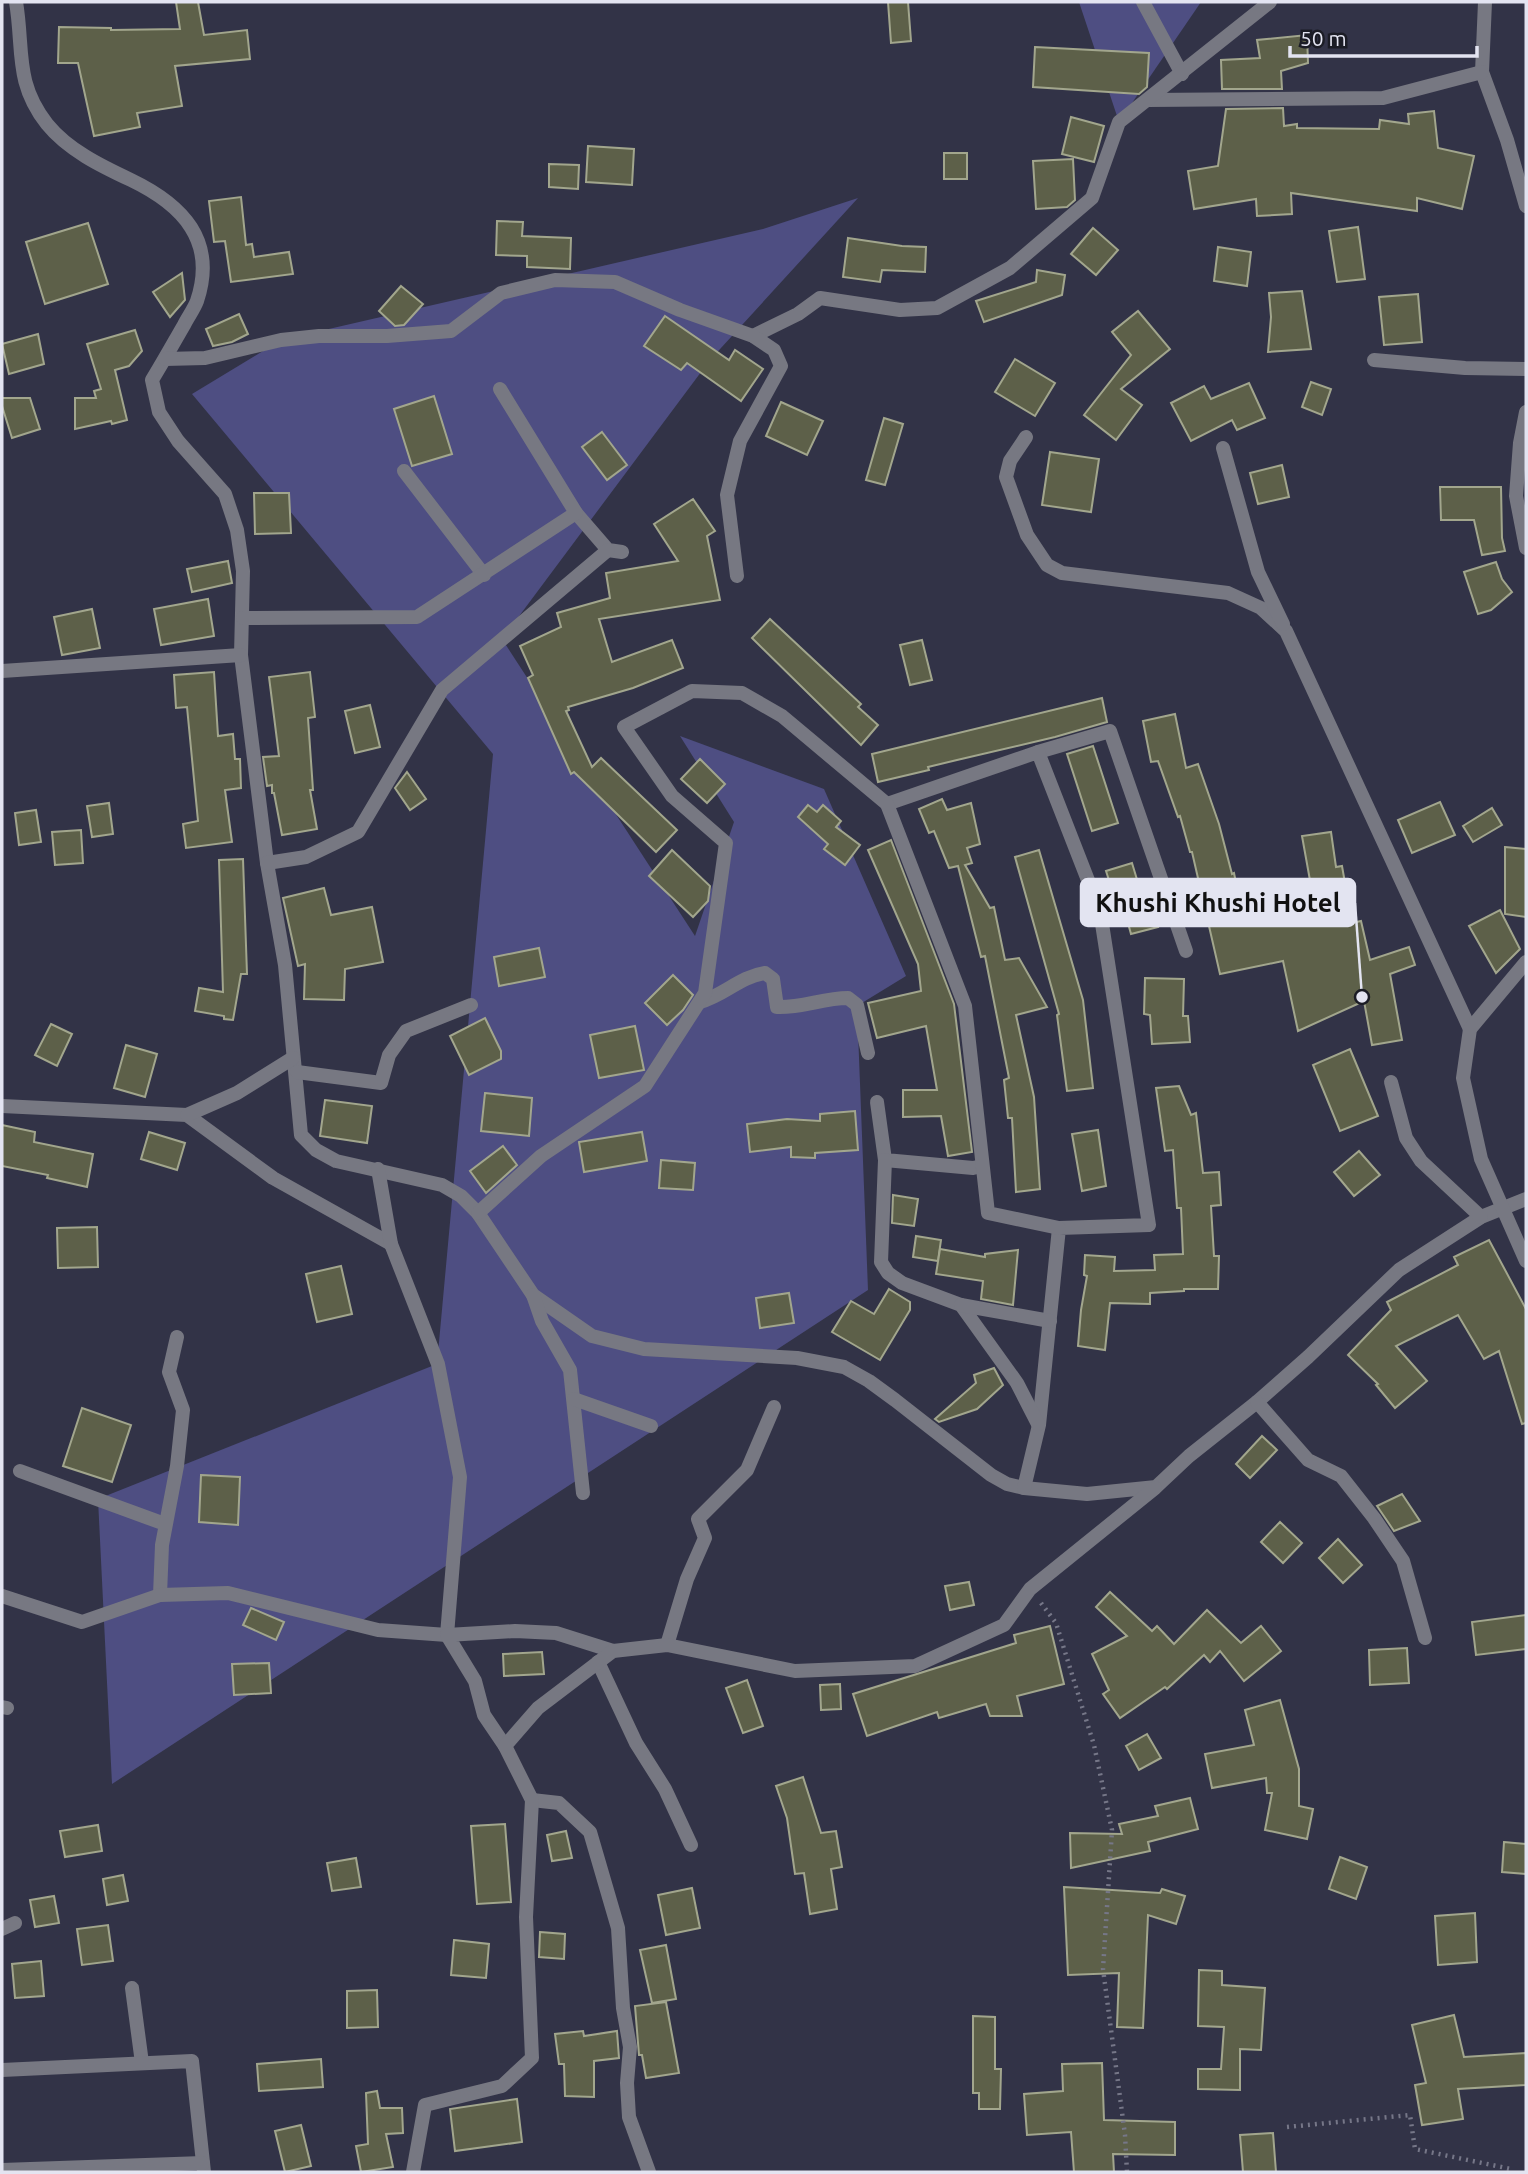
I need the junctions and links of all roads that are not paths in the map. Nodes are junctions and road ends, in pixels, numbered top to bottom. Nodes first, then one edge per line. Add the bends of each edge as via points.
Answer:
1 (16, 2) edge
2 (1143, 2) edge
3 (1270, 2) edge
4 (1485, 2) edge
5 (1482, 72) junction
6 (1182, 74) junction
7 (1148, 100) junction
8 (1526, 206) edge
9 (754, 336) junction
10 (165, 359) junction
11 (1374, 360) dead end
12 (1526, 369) edge
13 (500, 389) dead end
14 (1526, 412) edge
15 (1026, 437) dead end
16 (1223, 449) dead end
17 (404, 471) dead end
18 (576, 513) junction
19 (1526, 548) edge
20 (484, 575) junction
21 (737, 576) dead end
22 (243, 618) junction
23 (1286, 631) junction
24 (241, 655) junction
25 (2, 671) edge
26 (1038, 752) junction
27 (887, 804) junction
28 (267, 863) junction
29 (1186, 951) dead end
30 (1526, 962) edge
31 (699, 1002) junction
32 (471, 1005) dead end
33 (1470, 1029) junction
34 (868, 1053) dead end
35 (295, 1065) junction
36 (1391, 1082) dead end
37 (877, 1102) dead end
38 (2, 1106) edge
39 (187, 1115) junction
40 (885, 1160) junction
41 (982, 1166) junction
42 (378, 1169) junction
43 (1526, 1199) edge
44 (1504, 1208) junction
45 (478, 1213) junction
46 (1481, 1217) junction
47 (1059, 1228) junction
48 (391, 1244) junction
49 (1526, 1261) edge
50 (533, 1295) junction
51 (961, 1305) junction
52 (1050, 1321) junction
53 (177, 1336) dead end
54 (574, 1399) junction
55 (1257, 1402) junction
56 (774, 1407) dead end
57 (1039, 1425) junction
58 (651, 1426) dead end
59 (20, 1471) dead end
60 (1156, 1487) junction
61 (1024, 1488) junction
62 (583, 1493) dead end
63 (165, 1524) junction
64 (160, 1595) junction
65 (2, 1596) edge
66 (447, 1635) junction
67 (1425, 1638) dead end
68 (667, 1646) junction
69 (613, 1651) junction
70 (598, 1662) junction
71 (505, 1746) junction
72 (532, 1800) junction
73 (691, 1845) dead end
74 (132, 1988) dead end
75 (142, 2063) junction
76 (2, 2070) edge
77 (203, 2168) edge
78 (2, 2170) edge
79 (413, 2172) edge
80 (649, 2172) edge

1 - 10 street via 19,54 29,95 48,125 79,152 178,210 195,230 204,258 197,302
2 - 6 street
3 - 6 street
4 - 5 street
5 - 7 street via 1383,98
5 - 8 street
6 - 7 street
7 - 9 street via 1119,122 1093,198 1010,268 937,308 900,310 820,298
9 - 10 street via 615,282 555,280 501,293 451,331 319,336 205,358
9 - 21 street via 774,350 781,366 740,441 727,495
10 - 22 street via 152,380 159,412 225,494 241,557
11 - 12 street
13 - 18 street
14 - 19 street via 1516,496
15 - 23 street via 1010,461 1006,477 1027,535 1047,565 1062,573 1227,593 1261,608
16 - 23 street via 1258,572
17 - 20 street
18 - 20 street
18 - 28 street via 615,551 442,690 358,832 306,857
20 - 22 street via 417,617
22 - 24 street
23 - 33 street
24 - 25 street
24 - 28 street
26 - 27 street
26 - 29 street via 1110,731
26 - 47 street via 1100,911 1149,1225
27 - 31 street via 782,716 742,693 692,691 624,727 672,796 726,843 705,993
27 - 41 street via 965,1006
28 - 35 street via 285,965
30 - 33 street
31 - 34 street via 741,979 765,973 773,979 777,1007 848,998 857,1006
31 - 45 street via 645,1086 541,1156
32 - 35 street via 405,1031 389,1055 381,1083
33 - 44 street via 1463,1078 1481,1159
35 - 39 street
35 - 42 street via 301,1135 335,1161
36 - 46 street via 1406,1138 1421,1161
37 - 40 street
38 - 39 street
39 - 48 street via 272,1178
40 - 41 street
40 - 51 street via 881,1262 902,1283
41 - 47 street via 988,1213
42 - 45 street via 442,1185
42 - 48 street
43 - 44 street
44 - 46 street
44 - 49 street
45 - 50 street
46 - 55 street via 1399,1270
47 - 52 street
48 - 66 street via 438,1364 460,1476
50 - 54 street via 570,1370
50 - 61 street via 592,1336 643,1349 797,1358 844,1367 991,1475
51 - 52 street
51 - 57 street via 1017,1383
52 - 57 street
53 - 63 street via 169,1372 183,1410
54 - 58 street
54 - 62 street
55 - 60 street
55 - 67 street via 1308,1460 1341,1476 1374,1518 1403,1561
56 - 68 street via 747,1470 698,1518 705,1538 687,1578
57 - 61 street
59 - 63 street
60 - 61 street via 1087,1494
60 - 68 street via 1030,1589 1004,1625 915,1665 795,1671
63 - 64 street
64 - 65 street via 82,1622
64 - 66 street via 228,1593 379,1630
66 - 69 street via 515,1630 556,1633
66 - 71 street via 475,1681 484,1715
68 - 69 street
69 - 70 street
70 - 71 street via 538,1708
70 - 73 street
71 - 72 street
72 - 79 street via 526,1917 531,2057 502,2086 425,2105
72 - 80 street via 559,1803 590,1832 618,1928 630,2047 629,2117
74 - 75 street
75 - 76 street
75 - 77 street via 192,2062
77 - 78 street

